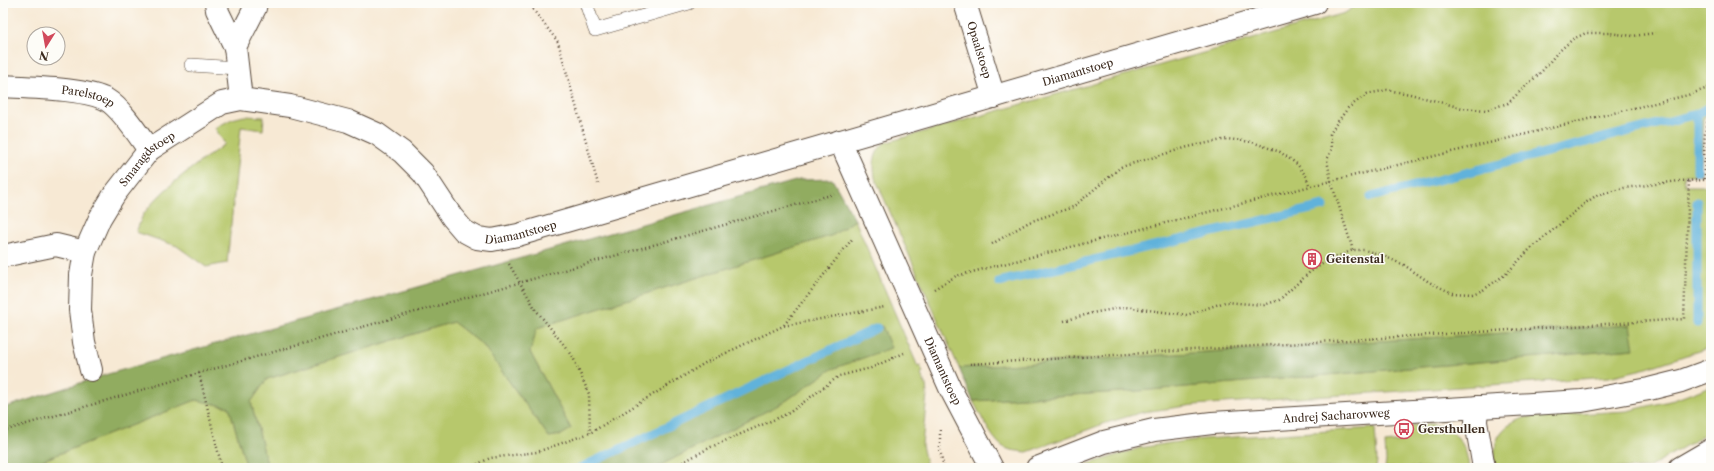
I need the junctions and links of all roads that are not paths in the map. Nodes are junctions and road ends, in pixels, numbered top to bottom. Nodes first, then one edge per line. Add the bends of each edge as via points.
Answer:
1 (216, 3) edge
2 (256, 3) edge
3 (586, 3) edge
4 (689, 3) edge
5 (965, 3) edge
6 (1315, 3) edge
7 (236, 57) junction
8 (191, 65) dead end
9 (3, 86) edge
10 (994, 97) junction
11 (241, 99) junction
12 (840, 141) junction
13 (149, 150) junction
14 (85, 252) junction
15 (3, 256) edge
16 (91, 370) dead end
17 (1711, 370) edge
18 (1477, 407) junction
19 (1711, 450) edge
20 (992, 468) edge
21 (1037, 468) edge
22 (1484, 468) edge
23 (1680, 468) edge

1 - 7 street
2 - 7 street
3 - 4 lane via 595,30
5 - 10 street, Opaalstoep
6 - 10 street, Diamantstoep
7 - 8 lane
7 - 11 street
9 - 13 street, Parelstoep via 86,93 108,100 126,118
10 - 12 street, Diamantstoep
11 - 12 street, Diamantstoep via 313,111 348,121 377,134 402,152 423,173 452,217 464,230 477,238 492,240 518,235
11 - 13 street, Smaragdstoep via 222,103
12 - 20 street, Diamantstoep via 954,396
13 - 14 street, Smaragdstoep via 100,218
14 - 15 street via 56,245
14 - 16 street, Smaragdstoep via 80,275 80,310
17 - 18 street, Andrej Sacharovweg via 1681,381 1620,395 1582,401
18 - 21 street, Andrej Sacharovweg via 1212,423 1154,430 1104,442
18 - 22 street via 1476,422
19 - 23 street

